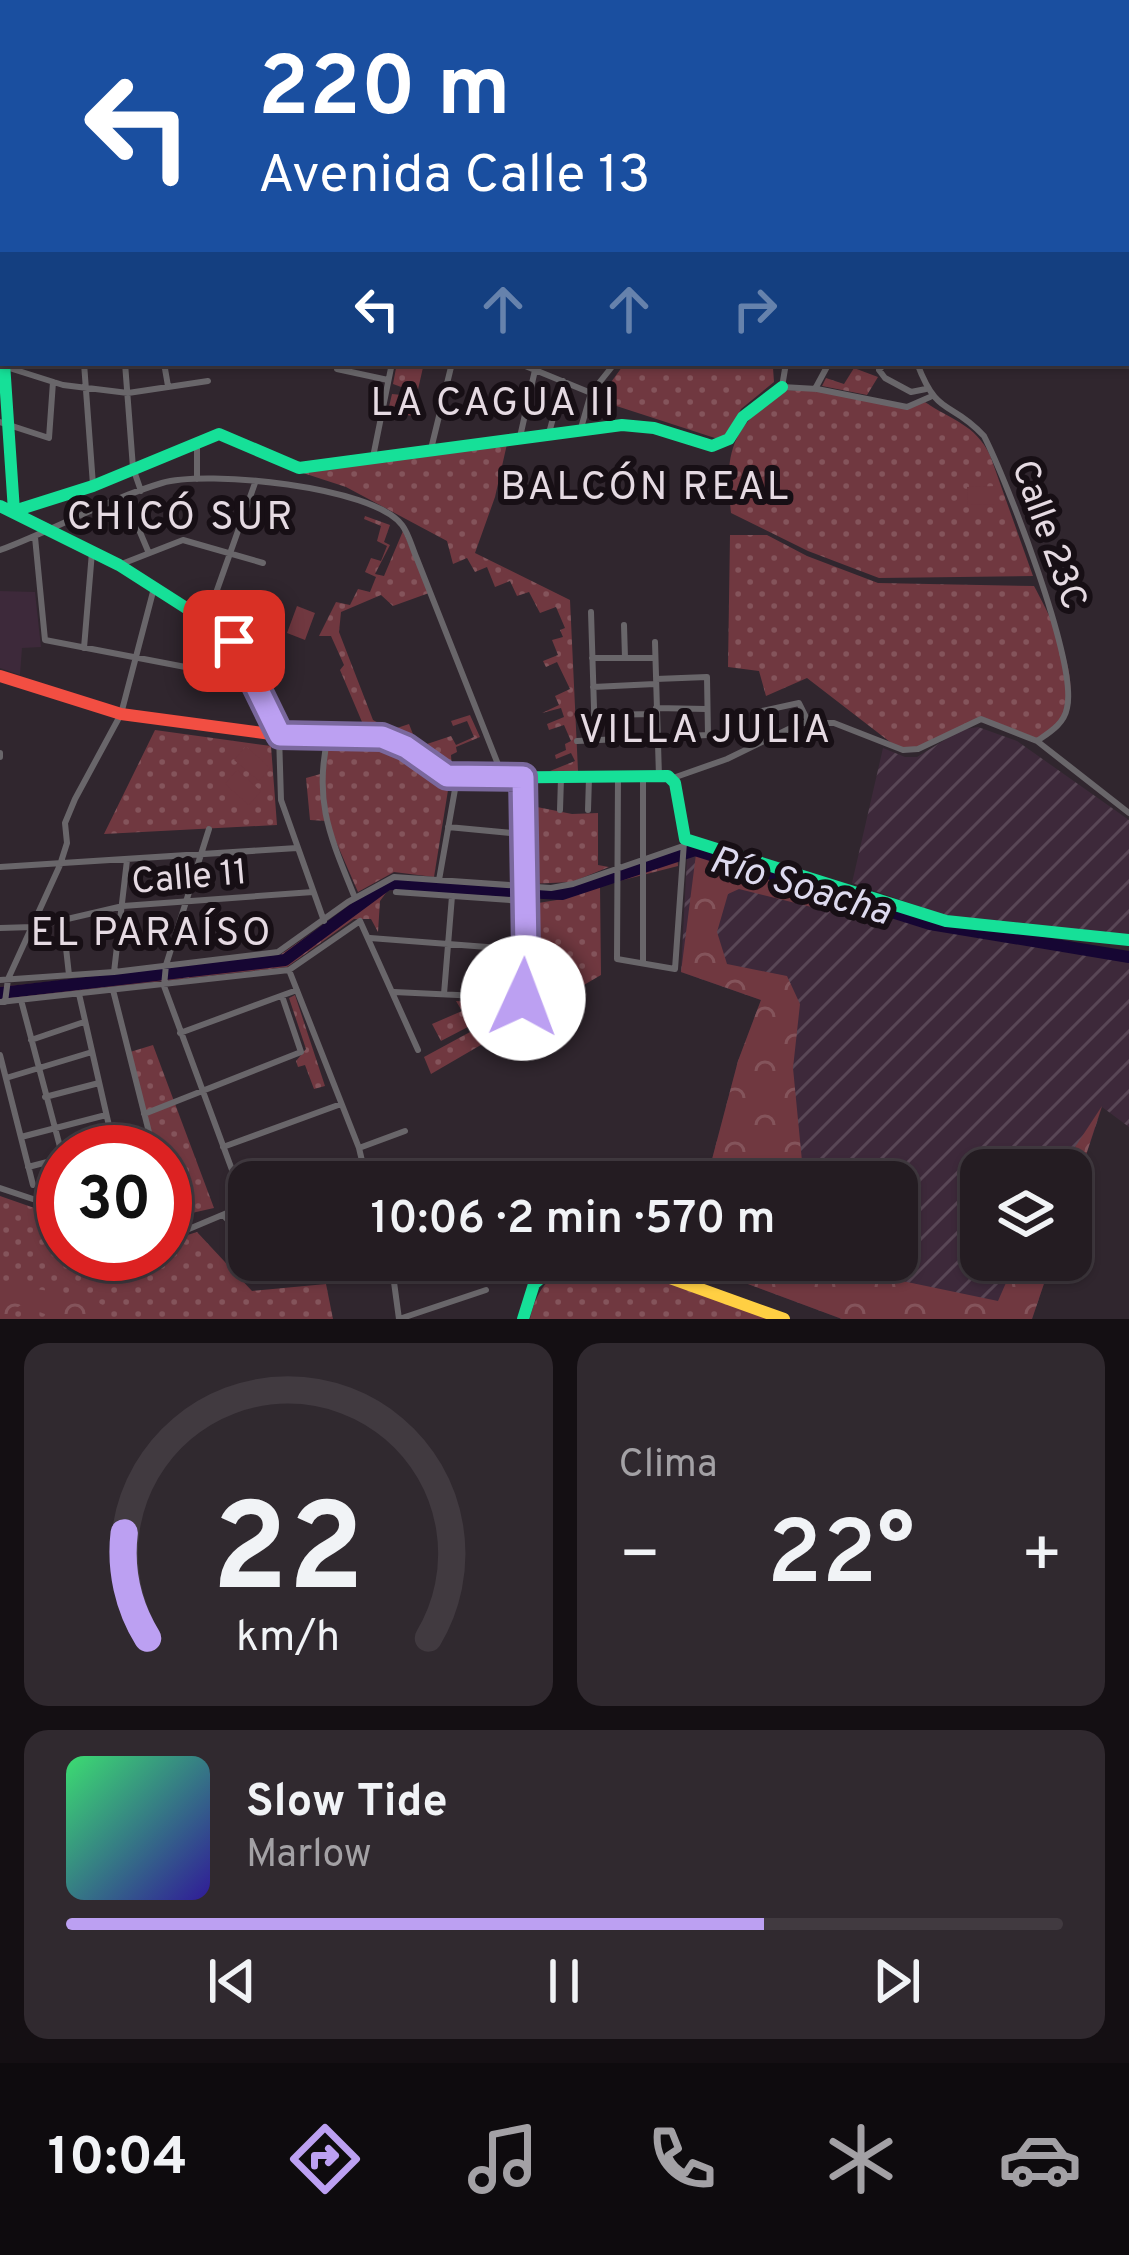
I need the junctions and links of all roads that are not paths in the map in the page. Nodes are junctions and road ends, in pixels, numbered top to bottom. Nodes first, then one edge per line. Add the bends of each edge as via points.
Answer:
1 (3, 366) edge
2 (6, 366) edge
3 (84, 366) edge
4 (125, 366) edge
5 (165, 366) edge
6 (391, 366) edge
7 (451, 366) edge
8 (526, 366) edge
9 (614, 366) edge
10 (785, 366) edge
11 (827, 366) edge
12 (917, 366) edge
13 (882, 367) edge
14 (337, 369) dead end
15 (536, 370) junction
16 (388, 380) junction
17 (208, 381) dead end
18 (563, 381) junction
19 (52, 382) junction
20 (168, 386) junction
21 (782, 387) junction
22 (87, 388) junction
23 (815, 389) junction
24 (591, 393) junction
25 (928, 393) junction
26 (128, 394) junction
27 (5, 424) edge
28 (581, 428) junction
29 (549, 433) junction
30 (520, 437) junction
31 (196, 442) junction
32 (431, 449) junction
33 (373, 457) junction
34 (6, 460) edge
35 (133, 468) junction
36 (197, 478) junction
37 (255, 482) junction
38 (93, 486) junction
39 (141, 491) junction
40 (126, 499) junction
41 (7, 508) edge
42 (51, 531) junction
43 (35, 537) junction
44 (0, 550) edge
45 (148, 551) junction
46 (92, 552) junction
47 (230, 552) junction
48 (263, 563) dead end
49 (119, 565) junction
50 (154, 588) junction
51 (591, 612) dead end
52 (206, 621) junction
53 (624, 625) dead end
54 (655, 642) dead end
55 (84, 648) junction
56 (136, 658) junction
57 (592, 658) junction
58 (625, 658) junction
59 (655, 658) junction
60 (0, 676) edge
61 (253, 680) junction
62 (655, 681) junction
63 (593, 687) junction
64 (708, 709) junction
65 (656, 711) junction
66 (753, 713) dead end
67 (121, 714) junction
68 (594, 715) junction
69 (809, 723) junction
70 (280, 735) junction
71 (328, 737) junction
72 (658, 738) junction
73 (577, 741) dead end
74 (595, 741) junction
75 (1037, 741) junction
76 (618, 776) junction
77 (523, 777) junction
78 (561, 777) junction
79 (643, 777) junction
80 (666, 777) junction
81 (457, 778) junction
82 (503, 778) junction
83 (589, 778) junction
84 (560, 810) dead end
85 (588, 810) dead end
86 (1129, 813) edge
87 (448, 827) junction
88 (209, 829) dead end
89 (523, 834) junction
90 (684, 845) junction
91 (297, 848) junction
92 (202, 851) junction
93 (127, 860) junction
94 (60, 865) junction
95 (643, 866) junction
96 (0, 867) edge
97 (618, 874) junction
98 (439, 880) junction
99 (313, 892) junction
100 (396, 892) dead end
101 (524, 893) junction
102 (452, 896) junction
103 (355, 898) junction
104 (187, 901) junction
105 (123, 906) junction
106 (63, 921) junction
107 (324, 921) junction
108 (33, 927) junction
109 (0, 928) edge
110 (370, 938) junction
111 (1129, 940) edge
112 (448, 944) junction
113 (526, 950) junction
114 (643, 962) junction
115 (166, 964) junction
116 (289, 970) junction
117 (114, 972) junction
118 (69, 975) junction
119 (4, 980) edge
120 (164, 986) junction
121 (113, 990) junction
122 (297, 990) junction
123 (394, 992) junction
124 (79, 994) junction
125 (444, 994) junction
126 (282, 996) junction
127 (21, 1000) junction
128 (3, 1002) edge
129 (85, 1022) junction
130 (180, 1033) junction
131 (31, 1040) junction
132 (418, 1050) dead end
133 (92, 1052) junction
134 (0, 1055) edge
135 (38, 1069) junction
136 (6, 1078) junction
137 (99, 1083) junction
138 (202, 1093) junction
139 (46, 1097) junction
140 (341, 1104) junction
141 (106, 1114) junction
142 (144, 1114) junction
143 (54, 1125) edge
144 (69, 1125) edge
145 (109, 1125) edge
146 (147, 1125) edge
147 (405, 1131) dead end
148 (36, 1133) edge
149 (21, 1137) junction
150 (223, 1148) junction
151 (359, 1148) junction
152 (228, 1161) edge
153 (362, 1161) edge
154 (36, 1165) edge
155 (28, 1167) junction
156 (33, 1185) dead end
157 (0, 1188) edge
158 (36, 1200) edge
159 (228, 1213) edge
160 (223, 1215) junction
161 (228, 1220) edge
162 (192, 1228) edge
163 (394, 1281) edge
164 (537, 1281) edge
165 (678, 1281) edge
166 (486, 1290) dead end
167 (399, 1319) edge
168 (524, 1319) edge
169 (784, 1319) edge

1 - 27 main road
2 - 19 street
3 - 22 street
4 - 26 street
5 - 20 street
6 - 16 street
7 - 32 street
8 - 15 street
9 - 24 street
10 - 21 street
11 - 23 street
12 - 25 street
13 - 25 street via 885,379
14 - 16 street
15 - 18 street
15 - 30 street
16 - 33 street
17 - 20 street
18 - 24 street
18 - 29 street
19 - 22 street
19 - 27 street via 50,438
20 - 26 street
21 - 23 street
21 - 28 main road via 712,446 655,428
22 - 26 street
22 - 38 street
23 - 25 street via 908,407
24 - 28 street
25 - 75 street, Calle 23C via 984,436 1058,630 1070,688 1066,714
26 - 35 street
27 - 34 main road
28 - 29 main road
29 - 30 main road
30 - 32 main road
31 - 33 main road via 229,435 299,468
31 - 35 main road
31 - 36 street
32 - 33 main road
34 - 41 main road
35 - 38 main road
35 - 39 street
36 - 37 street
36 - 39 street
37 - 47 street
37 - 82 street via 347,496 401,524
38 - 41 main road
39 - 40 street
40 - 42 street
40 - 45 street
41 - 42 main road
42 - 43 street
42 - 46 main road
43 - 44 street
43 - 55 street via 45,640
45 - 47 street via 183,540
45 - 49 street
46 - 49 main road
46 - 55 street
47 - 48 street
47 - 52 street
49 - 50 main road
50 - 52 main road
50 - 56 street
51 - 57 street
52 - 61 main road via 230,636
53 - 58 street
54 - 59 street
55 - 56 street
56 - 61 street
56 - 67 street
57 - 58 street
57 - 63 street
58 - 59 street
59 - 62 street
60 - 67 main road
61 - 70 main road
62 - 63 street
62 - 64 street via 707,677
62 - 65 street
63 - 68 street
64 - 65 street
64 - 72 street via 708,735
65 - 68 street
65 - 72 street
66 - 69 street via 799,703
67 - 70 main road
67 - 94 street via 75,800
68 - 74 street
69 - 75 street via 834,723 902,750 980,719
69 - 80 street
70 - 71 main road
70 - 91 street via 278,780
71 - 81 main road via 393,740
71 - 103 street via 321,803
72 - 74 street
72 - 80 street
73 - 74 street
75 - 86 street
76 - 79 main road
76 - 83 main road
76 - 97 street
77 - 78 main road
77 - 82 main road
77 - 89 street
78 - 83 main road
78 - 84 street
79 - 80 main road
79 - 95 street
80 - 90 main road
81 - 82 main road
81 - 87 street
83 - 85 street
87 - 89 street
87 - 98 street
88 - 92 street
89 - 101 street
90 - 95 street
90 - 111 main road via 946,921
90 - 114 street via 675,969
91 - 92 street
91 - 99 street
92 - 93 street
92 - 104 street
93 - 94 street
93 - 105 street
94 - 96 street
94 - 108 street
95 - 97 street
95 - 114 street
97 - 101 street
97 - 114 street via 617,959
98 - 101 street
98 - 103 street via 394,877
99 - 104 street, Calle 11
99 - 107 street
100 - 102 street
101 - 102 street
101 - 113 street
102 - 112 street
103 - 107 street
104 - 105 street, Calle 11
104 - 115 street
105 - 106 street, Calle 11
105 - 117 street
106 - 108 street, Calle 11
106 - 118 street
107 - 115 street via 278,952
108 - 109 street, Calle 11
108 - 119 street
110 - 112 street
110 - 116 street via 360,921
110 - 123 street
112 - 113 street
112 - 125 street
113 - 125 street via 523,998
115 - 117 street
115 - 120 street
116 - 120 street
116 - 122 street
117 - 118 street
118 - 119 street
119 - 128 street
120 - 121 street
120 - 130 street
121 - 124 street
121 - 142 street
122 - 126 street
122 - 140 street
123 - 125 street
123 - 132 street
124 - 127 street
124 - 129 street
126 - 130 street
126 - 138 street via 301,1052
127 - 128 street
127 - 131 street
129 - 131 street
129 - 133 street
130 - 138 street
131 - 135 street
133 - 135 street
133 - 137 street
134 - 136 street
135 - 136 street
135 - 139 street
136 - 149 street
137 - 139 street
137 - 141 street
138 - 142 street
138 - 150 street
139 - 143 street
140 - 150 street
140 - 151 street
141 - 144 street
141 - 145 street
142 - 146 street
147 - 151 street
148 - 149 street
149 - 155 street
150 - 152 street
151 - 153 street
154 - 155 street
155 - 156 street
157 - 158 street
159 - 160 street
160 - 161 street
160 - 162 street
163 - 167 street
164 - 168 main road
165 - 169 main road
166 - 167 street

